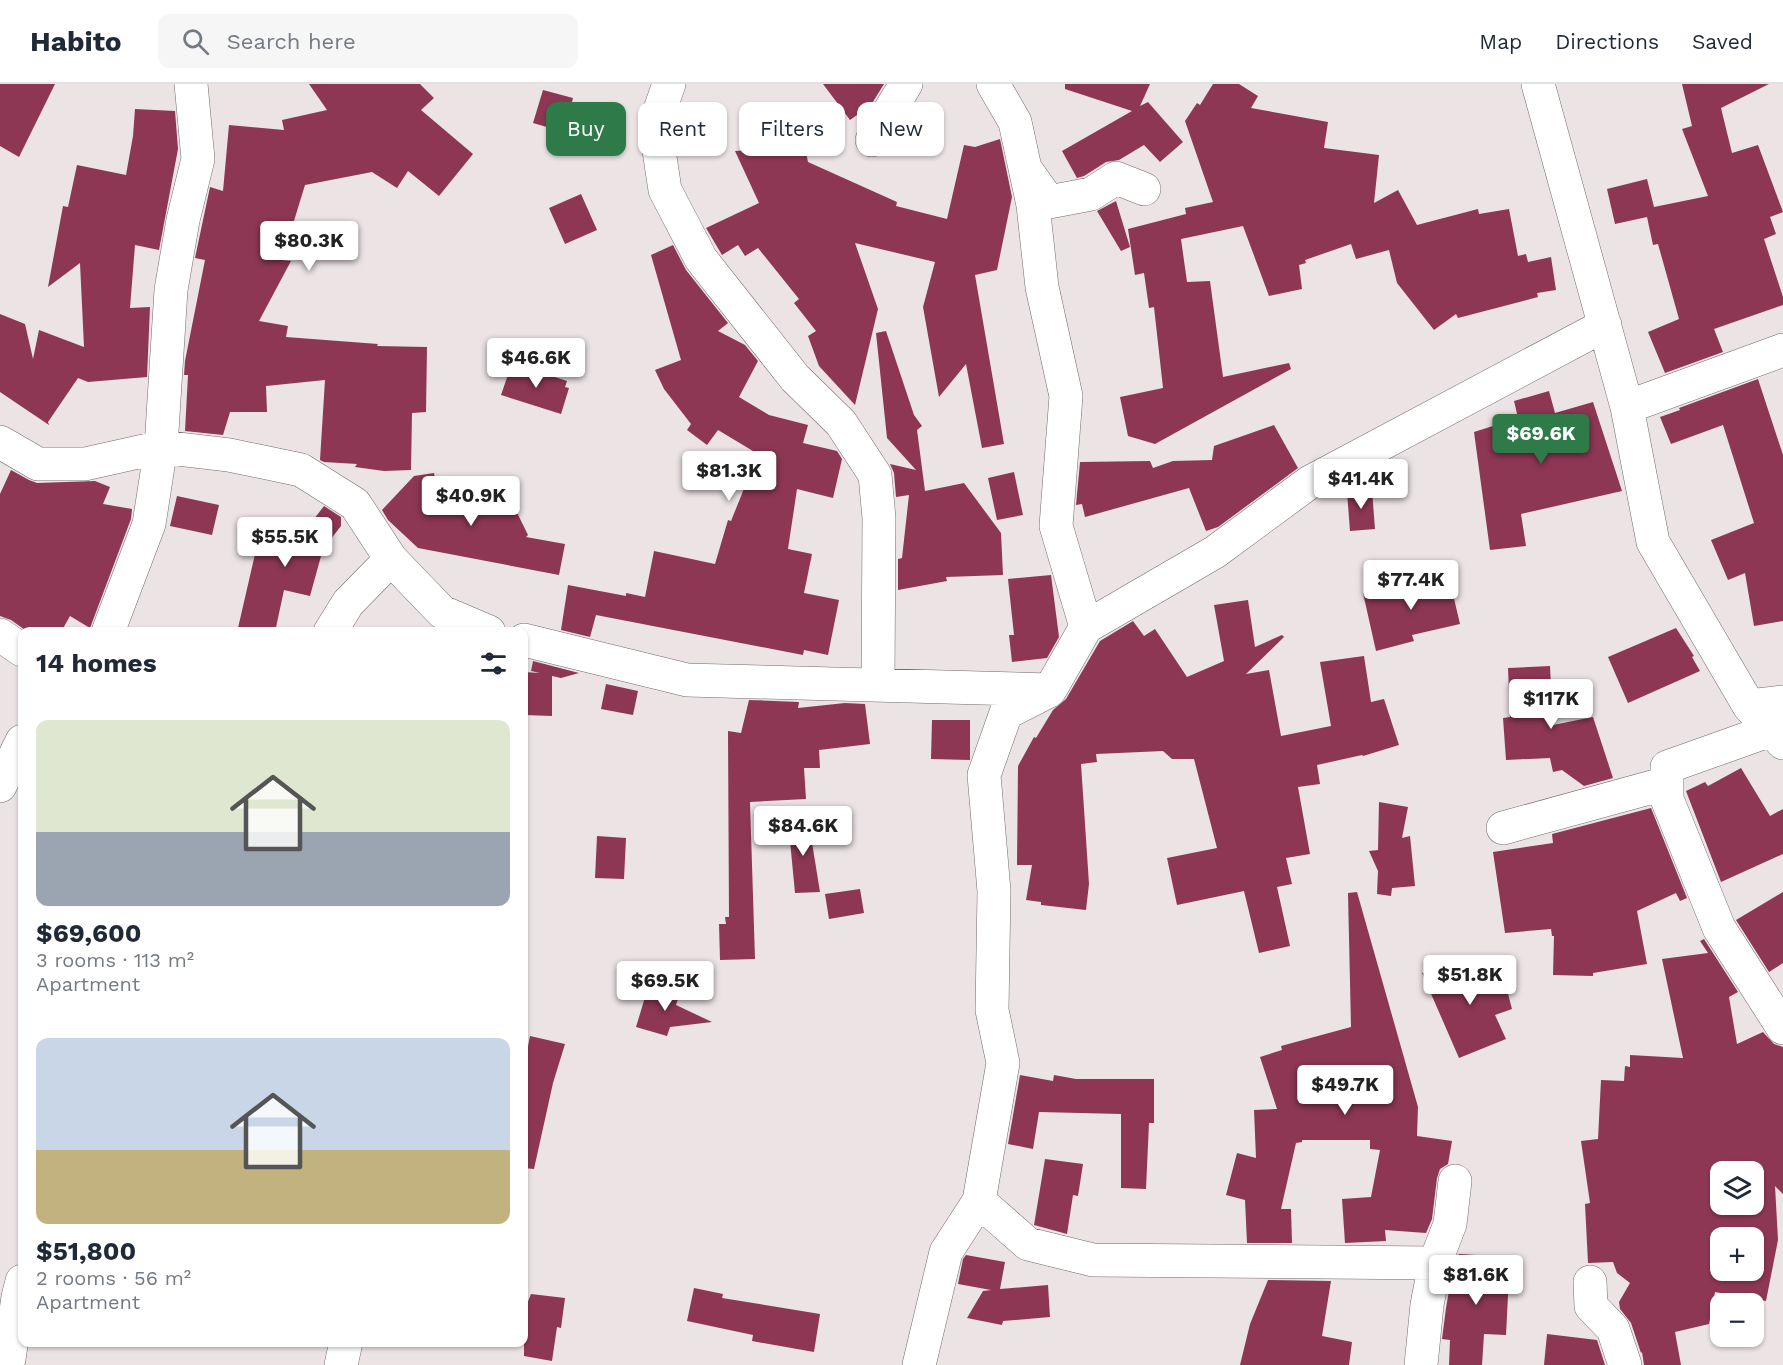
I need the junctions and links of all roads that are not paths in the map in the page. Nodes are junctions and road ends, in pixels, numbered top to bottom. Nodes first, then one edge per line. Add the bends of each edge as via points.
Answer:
1 (191, 84) edge
2 (669, 84) edge
3 (906, 84) edge
4 (993, 84) edge
5 (1538, 84) edge
6 (895, 102) edge
7 (1024, 167) junction
8 (1144, 189) dead end
9 (1605, 325) junction
10 (1783, 350) edge
11 (1627, 406) junction
12 (0, 442) edge
13 (161, 447) junction
14 (391, 559) junction
15 (110, 627) edge
16 (333, 627) edge
17 (477, 627) edge
18 (1086, 627) junction
19 (0, 635) edge
20 (528, 641) edge
21 (18, 647) edge
22 (878, 684) junction
23 (1050, 690) junction
24 (1779, 725) edge
25 (18, 749) edge
26 (1667, 783) junction
27 (0, 786) edge
28 (1503, 828) dead end
29 (1783, 1028) edge
30 (1455, 1181) dead end
31 (979, 1201) junction
32 (1435, 1263) junction
33 (1590, 1282) dead end
34 (18, 1296) edge
35 (345, 1347) edge
36 (6, 1365) edge
37 (341, 1365) edge
38 (919, 1365) edge
39 (1421, 1365) edge
40 (1625, 1365) edge

1 - 13 street via 198,159 171,290
2 - 22 street via 655,124 665,190 700,260 795,378 841,423 875,475 879,518
3 - 6 street
4 - 7 street via 1015,122
5 - 9 street
7 - 8 street via 1049,202 1091,195 1116,178
7 - 18 street via 1033,205 1042,286 1066,396 1056,526
9 - 11 street
9 - 18 street via 1311,482 1215,552
10 - 11 street
11 - 24 street via 1653,542 1749,706
12 - 13 street via 38,464 85,464
13 - 14 street via 229,455 301,470 355,504
13 - 15 street via 149,524
14 - 16 street via 348,603
14 - 17 street via 442,612
18 - 23 street
19 - 21 street
20 - 22 street via 687,680
22 - 23 street
23 - 31 street via 1006,713 984,775 994,891 992,1010 1003,1062
24 - 26 street via 1667,766
25 - 27 street
26 - 28 street
26 - 29 street via 1667,799 1719,928
30 - 32 street via 1450,1224
31 - 32 street via 1028,1244 1094,1260
31 - 38 street via 945,1252
32 - 39 street
33 - 40 street via 1591,1306 1613,1329
34 - 36 street
35 - 37 street

